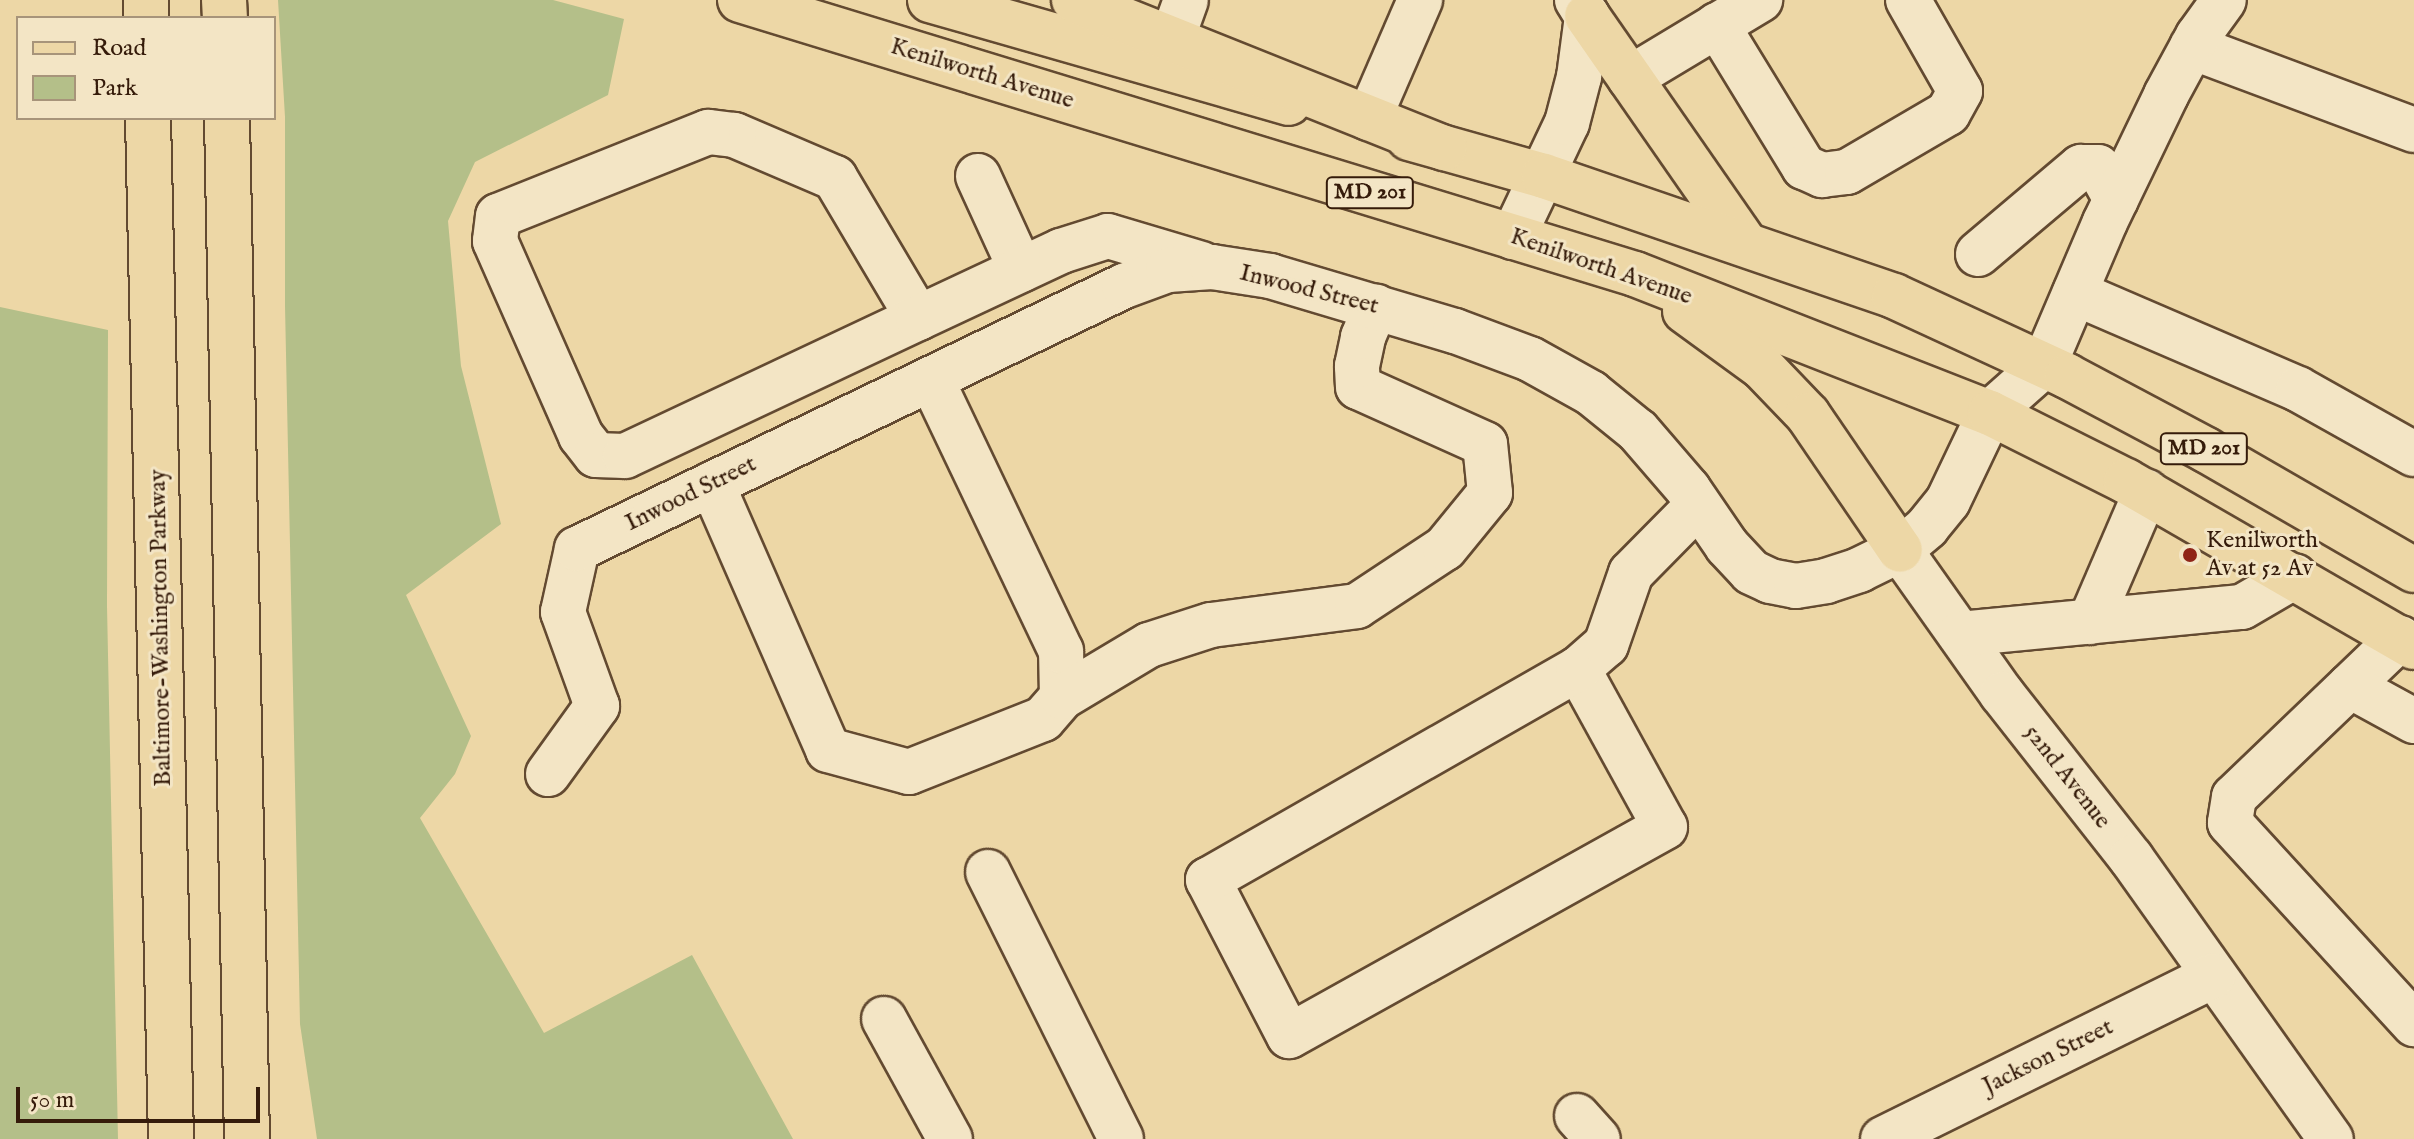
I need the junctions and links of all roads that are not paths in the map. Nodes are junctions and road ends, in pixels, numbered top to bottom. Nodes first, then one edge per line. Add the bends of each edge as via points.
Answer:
1 (740, 0) edge
2 (930, 0) edge
3 (1074, 0) edge
4 (1420, 0) edge
5 (1760, 0) edge
6 (1908, 0) edge
7 (2224, 0) edge
8 (1582, 8) edge
9 (1179, 19) edge
10 (1717, 25) junction
11 (2192, 47) junction
12 (1630, 78) junction
13 (1369, 118) junction
14 (148, 120) edge
15 (227, 120) edge
16 (2414, 130) edge
17 (1444, 148) junction
18 (978, 176) dead end
19 (1544, 176) junction
20 (2116, 199) junction
21 (1513, 237) junction
22 (1745, 243) junction
23 (1978, 254) dead end
24 (1212, 267) junction
25 (1021, 270) junction
26 (1635, 274) junction
27 (2075, 293) junction
28 (1376, 307) junction
29 (918, 318) junction
30 (2044, 365) junction
31 (931, 379) junction
32 (1990, 413) junction
33 (2414, 454) edge
34 (712, 484) junction
35 (2146, 492) junction
36 (1698, 505) junction
37 (1900, 550) junction
38 (2414, 570) edge
39 (2295, 576) junction
40 (2090, 622) junction
41 (1960, 634) junction
42 (2407, 642) edge
43 (1578, 669) junction
44 (2350, 686) junction
45 (1062, 697) junction
46 (2414, 721) edge
47 (548, 774) dead end
48 (988, 872) dead end
49 (2213, 976) junction
50 (884, 1019) dead end
51 (2414, 1024) edge
52 (171, 1139) edge
53 (247, 1139) edge
54 (950, 1139) edge
55 (1121, 1139) edge
56 (1883, 1139) edge
57 (2331, 1139) edge

1 - 21 main road, Kenilworth Avenue / MD 201
2 - 17 main road, MD 201
3 - 9 main road
4 - 13 street
5 - 10 street
6 - 10 street via 1960,91 1948,113 1847,172 1822,175 1804,167
7 - 11 street
8 - 12 main road
8 - 19 street via 1579,77 1567,123
9 - 13 main road
10 - 12 street
11 - 16 street
11 - 20 street
12 - 22 main road
13 - 17 main road
14 - 52 main road, Baltimore-Washington Parkway
15 - 53 main road
17 - 19 main road, MD 201
18 - 25 street
19 - 21 street
19 - 22 main road, MD 201
20 - 23 street via 2098,167 2081,167
20 - 27 street
21 - 26 main road, Kenilworth Avenue / MD 201
22 - 30 main road, MD 201 via 1894,296
24 - 25 street via 1108,236
24 - 28 street, Inwood Street via 1270,276
24 - 31 street, Inwood Street via 1168,270 1124,286
25 - 29 street
26 - 32 main road, Kenilworth Avenue / MD 201
26 - 37 main road via 1762,367 1808,415
27 - 30 street
27 - 33 street via 2298,389
28 - 36 street, Inwood Street via 1530,359 1591,393 1638,431
28 - 45 street via 1363,337 1358,387 1485,444 1490,493 1445,548 1357,606 1211,625 1149,645
29 - 29 street via 625,456 596,455 581,436 495,241 498,216 708,132 734,135 835,178
30 - 32 street
30 - 38 main road, MD 201 via 2206,450
31 - 34 street, Inwood Street
31 - 45 street via 1061,651
32 - 35 main road, Kenilworth Avenue / MD 201
32 - 37 street via 1948,501
34 - 45 street via 828,750 909,772 1043,719
34 - 47 street, Inwood Street via 577,549 563,612 597,706
35 - 39 main road, Kenilworth Avenue / MD 201
35 - 40 street
36 - 37 street, Inwood Street via 1751,572 1770,581 1796,586 1826,581
36 - 43 street via 1631,573 1606,645
37 - 41 street, 52nd Avenue
39 - 40 street via 2242,607
39 - 42 main road, Kenilworth Avenue / MD 201
40 - 41 street
41 - 49 street, 52nd Avenue via 2131,858
42 - 44 street
43 - 43 street via 1665,827 1289,1036 1208,880
44 - 46 street
44 - 51 street via 2234,797 2230,823
48 - 55 street
49 - 56 street, Jackson Street
49 - 57 street, 52nd Avenue
50 - 54 street

